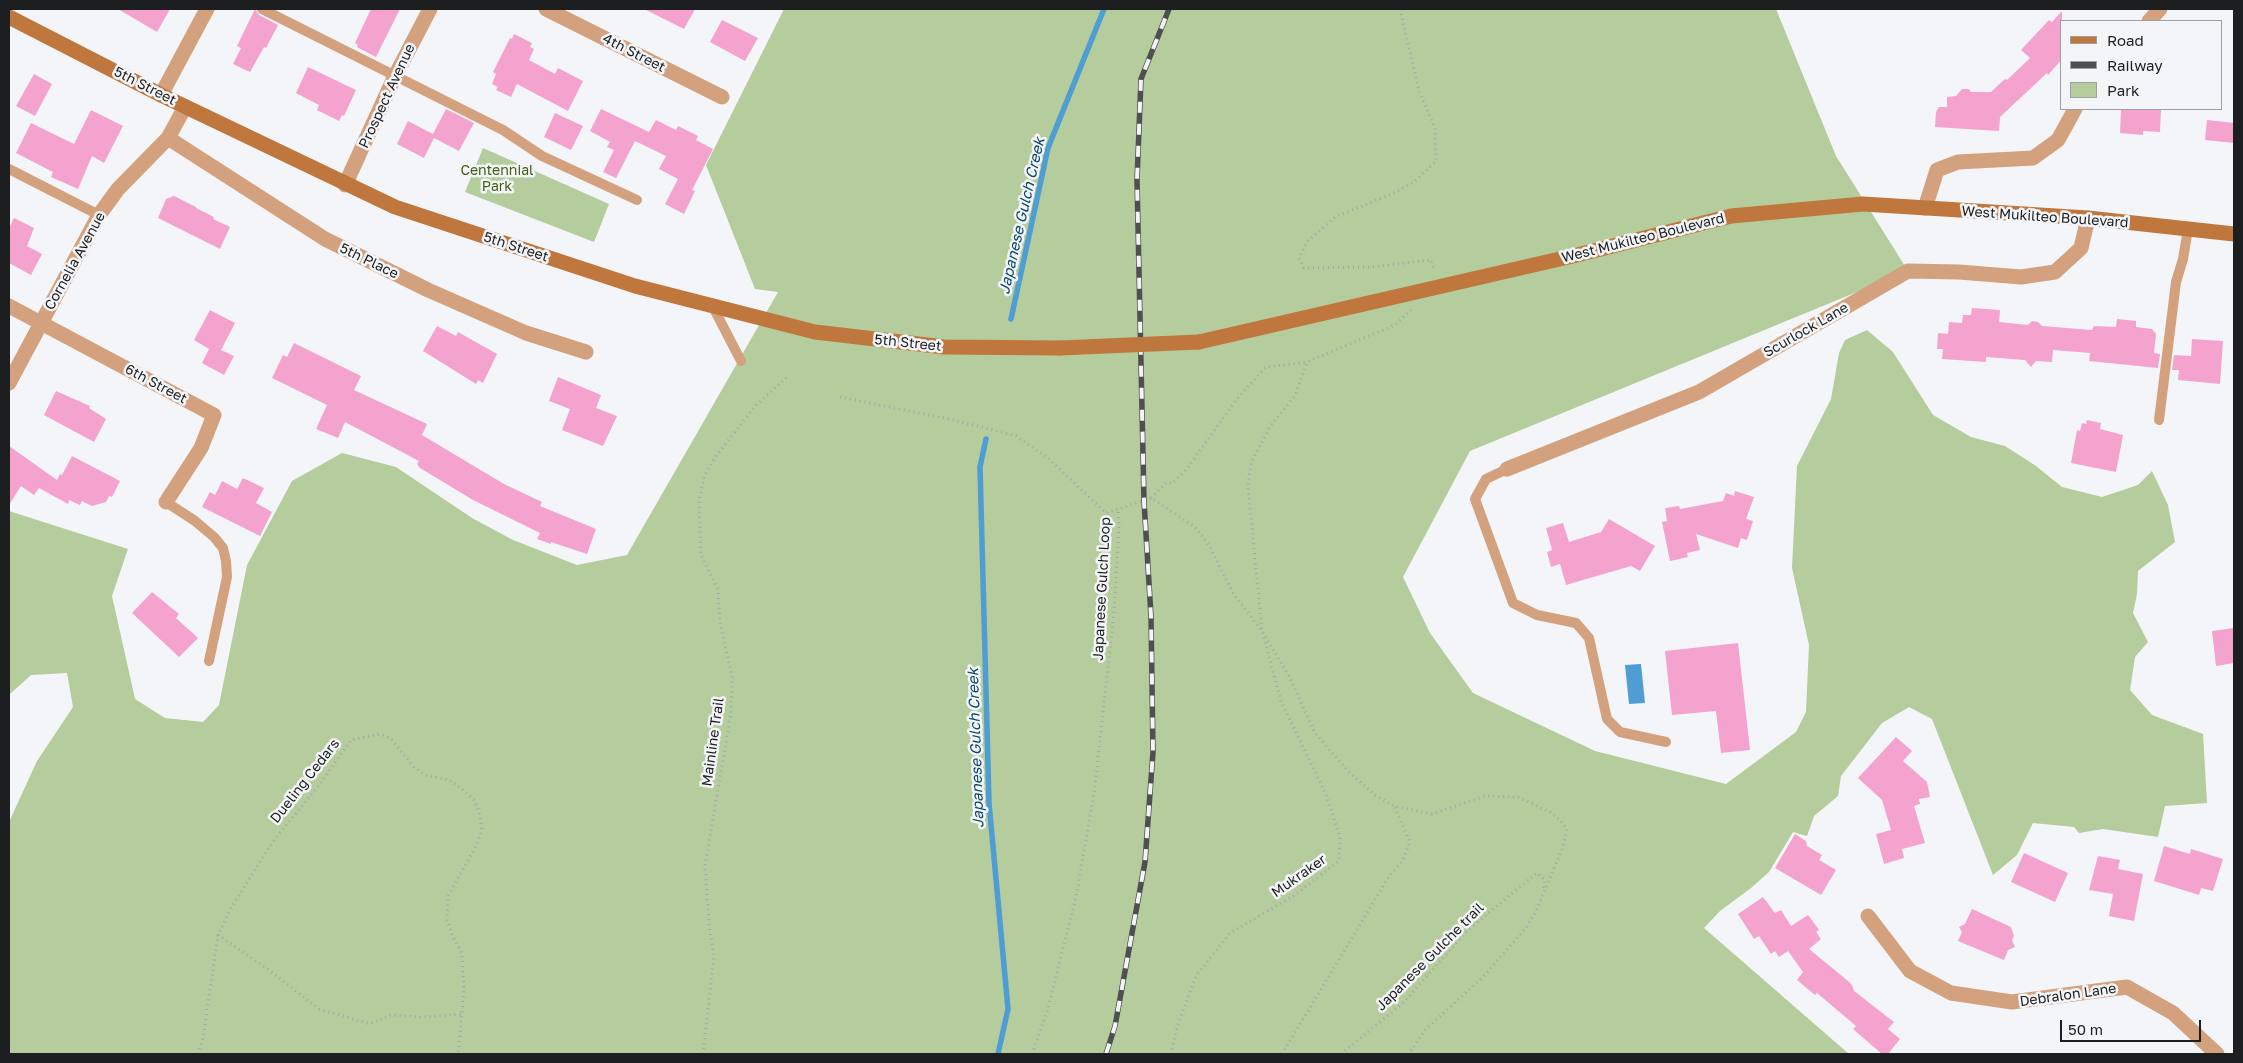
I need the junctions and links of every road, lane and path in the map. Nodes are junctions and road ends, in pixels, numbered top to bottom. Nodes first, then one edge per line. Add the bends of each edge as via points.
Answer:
1 (207, 9) edge
2 (262, 9) edge
3 (430, 9) edge
4 (546, 9) edge
5 (2160, 9) edge
6 (9, 17) edge
7 (2150, 20) edge
8 (395, 76) junction
9 (161, 95) junction
10 (722, 96) dead end
11 (185, 107) junction
12 (2075, 110) edge
13 (168, 138) junction
14 (9, 169) edge
15 (345, 185) junction
16 (638, 200) dead end
17 (1925, 208) junction
18 (98, 215) junction
19 (2088, 218) junction
20 (2188, 229) junction
21 (2234, 234) edge
22 (9, 306) edge
23 (712, 307) junction
24 (41, 323) junction
25 (1060, 348) joint
26 (586, 352) dead end
27 (741, 361) dead end
28 (1307, 362) dead end
29 (788, 377) dead end
30 (9, 383) edge
31 (840, 397) dead end
32 (2159, 420) dead end
33 (1507, 470) joint
34 (1151, 498) junction
35 (166, 502) joint
36 (1118, 509) junction
37 (1262, 631) junction
38 (210, 660) dead end
39 (1666, 742) dead end
40 (1394, 806) junction
41 (1542, 895) junction
42 (1868, 916) dead end
43 (218, 936) junction
44 (462, 1014) junction
45 (198, 1054) edge
46 (458, 1054) edge
47 (703, 1054) edge
48 (1032, 1054) edge
49 (1170, 1054) edge
50 (1282, 1054) edge
51 (1341, 1054) edge
52 (1409, 1054) edge
53 (2217, 1054) edge

1 - 9 street
2 - 8 lane
3 - 8 street, Prospect Avenue
4 - 10 street, 4th Street
5 - 7 street
6 - 9 main road, 5th Street
8 - 15 street, Prospect Avenue
8 - 16 lane via 503,130 542,156
9 - 11 main road, 5th Street
11 - 13 street, Cornelia Avenue
11 - 15 main road, 5th Street
12 - 17 street via 2058,140 2033,158 1958,162 1937,170
13 - 18 street, Cornelia Avenue via 118,189
13 - 26 street, 5th Place via 325,239 428,290 526,333
14 - 18 lane
15 - 23 main road, 5th Street via 395,207 635,286
17 - 19 main road, West Mukilteo Boulevard
17 - 25 main road, West Mukilteo Boulevard, bridge via 1863,204 1731,216 1199,342
18 - 24 street, Cornelia Avenue
19 - 20 main road, West Mukilteo Boulevard
19 - 33 street, Scurlock Lane via 2081,248 2055,272 2021,278 1908,271 1699,392
20 - 21 main road, West Mukilteo Boulevard
20 - 32 lane via 2176,282
22 - 24 street, 6th Street
23 - 25 main road, 5th Street via 824,333 944,347
23 - 27 lane
24 - 30 street, Cornelia Avenue
24 - 35 street, 6th Street via 214,414 201,448
28 - 34 path via 1266,367 1237,399 1188,468
29 - 47 path, Mainline Trail via 756,405 716,456 705,475 699,500 701,555 718,590 720,624 732,676 731,713 705,865 714,955
31 - 36 path via 1016,436 1048,458 1106,513
33 - 39 lane via 1486,479 1476,499 1513,603 1537,615 1576,623 1589,638 1607,719 1620,732
34 - 36 path, Japanese Gulch Loop
34 - 37 path via 1195,527 1210,547 1233,593
35 - 38 lane via 195,521 223,548 226,577
36 - 48 path, Japanese Gulch Loop via 1114,612 1094,794 1076,897 1047,1012
37 - 40 path via 1289,676 1315,734 1349,772 1375,795
37 - 49 path, Mukraker via 1280,700 1327,797 1340,838 1339,861 1295,895 1230,932 1196,976 1176,1028
40 - 41 path via 1432,814 1485,796 1518,797 1550,812 1567,829
40 - 50 path via 1410,842 1403,860 1388,878
41 - 51 path, Japanese Gulche trail via 1546,880 1537,873 1468,930 1403,1003
41 - 52 path via 1526,928 1483,976 1425,1030
42 - 53 street, Debralon Lane via 1910,971 1951,993 2012,1002 2127,987 2173,1013
43 - 44 path via 319,1009 370,1024 391,1015
43 - 44 path, Dueling Cedars via 231,908 274,840 351,740 380,734 391,739 414,767 425,775 449,780 462,790 474,800 479,811 482,830 448,896 446,920 462,952
43 - 45 path, Dueling Cedars
44 - 46 path, Dueling Cedars

